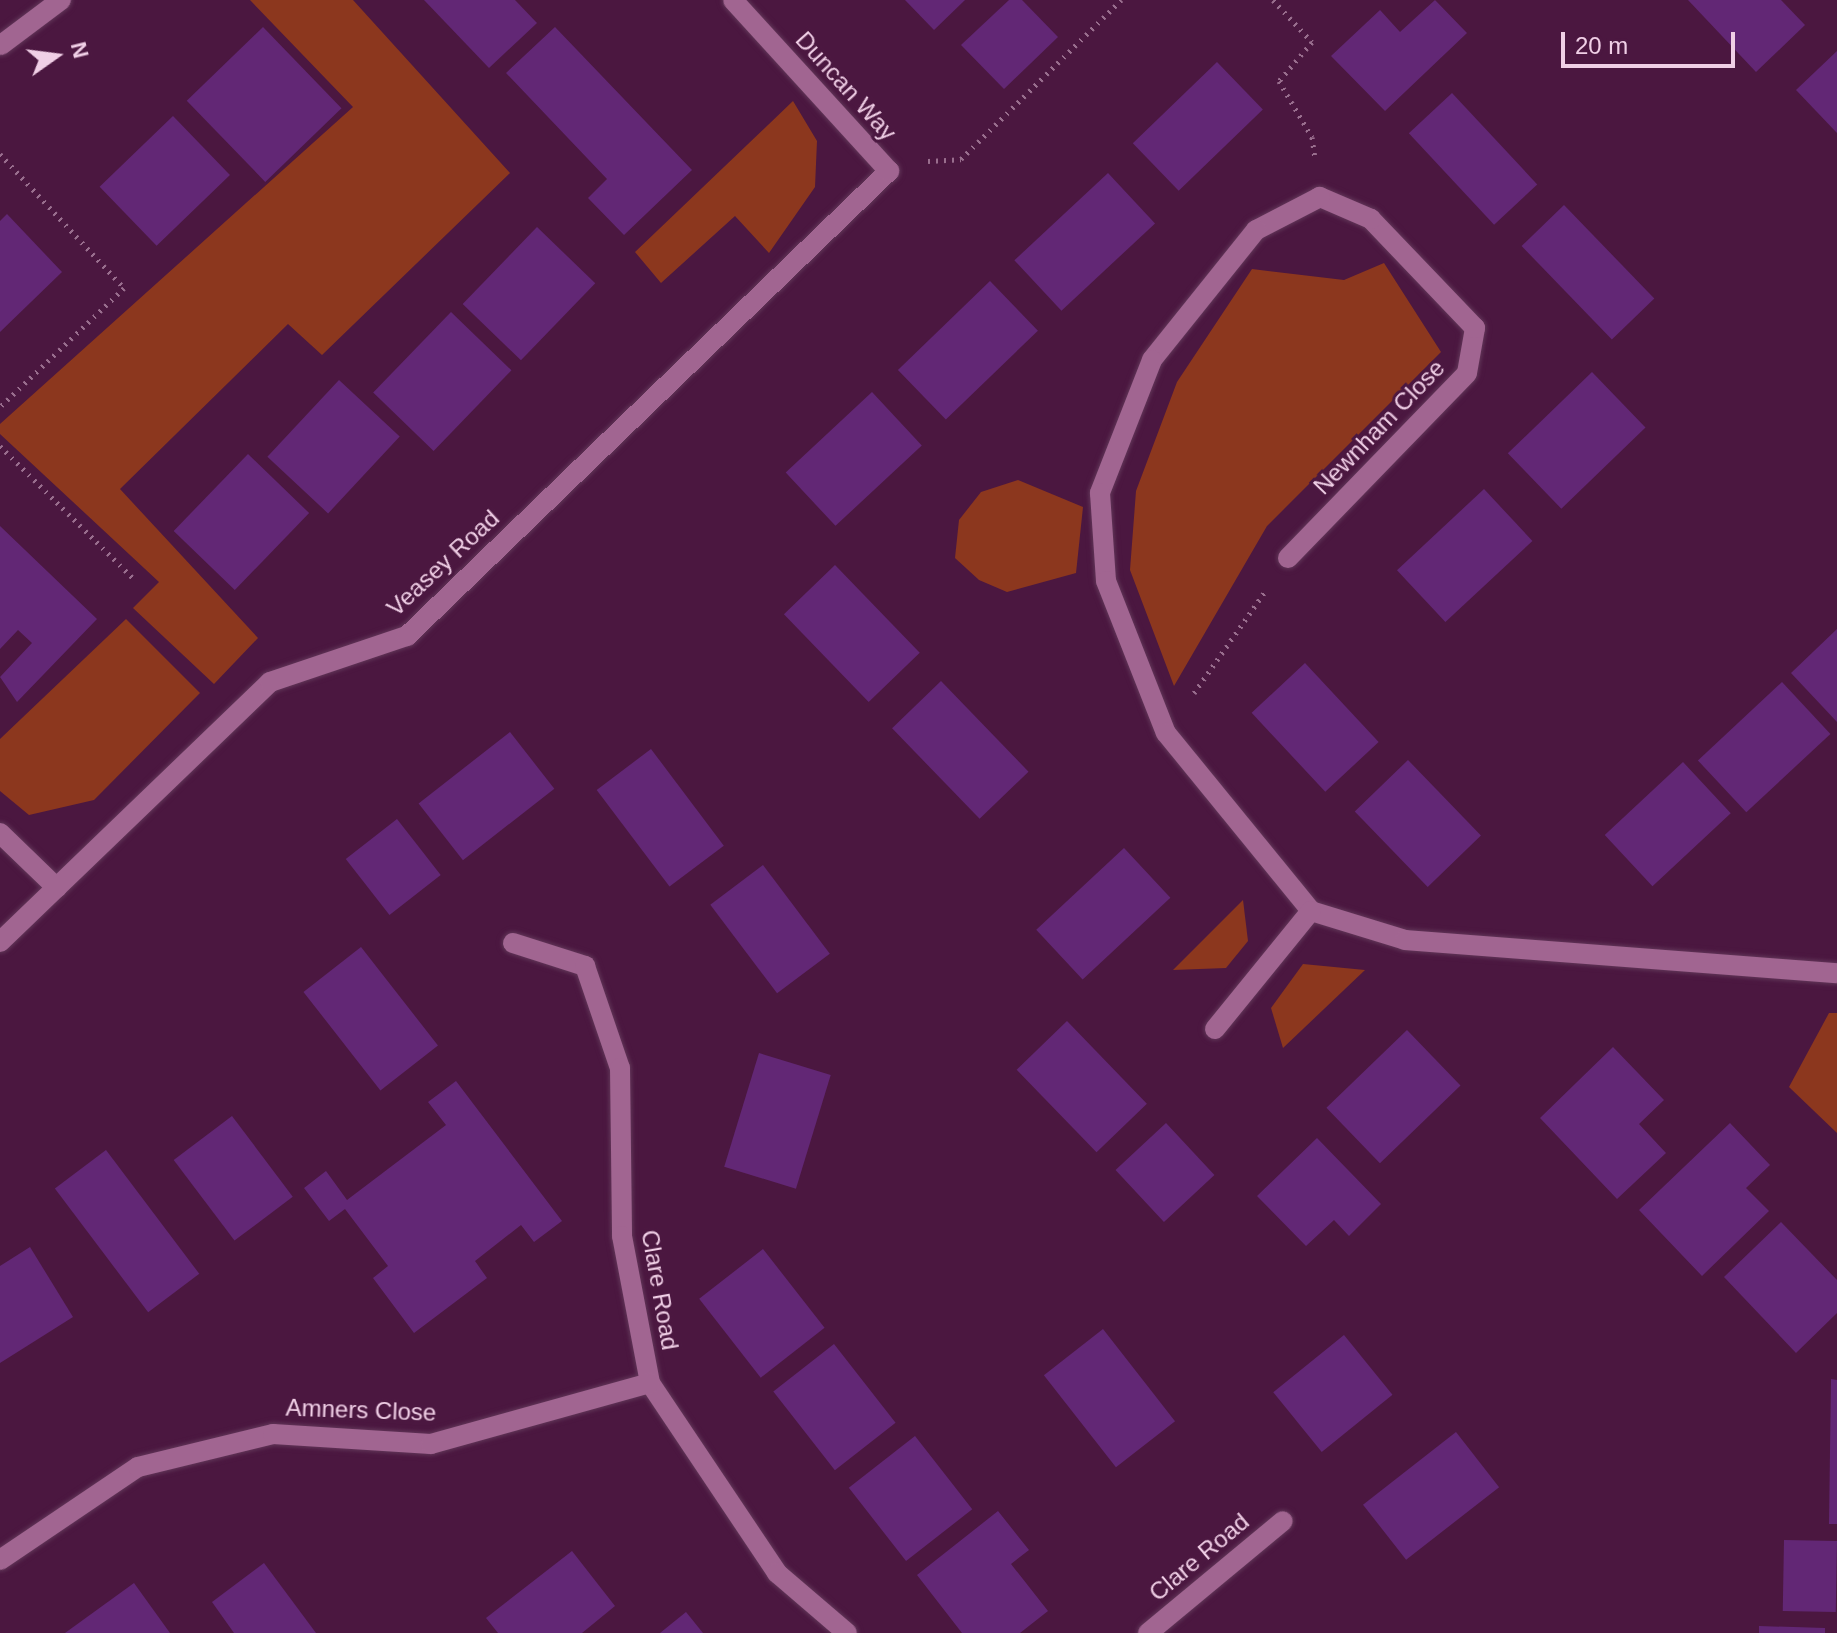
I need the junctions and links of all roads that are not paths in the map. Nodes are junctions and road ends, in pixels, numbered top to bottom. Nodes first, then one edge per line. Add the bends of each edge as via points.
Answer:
1 (61, 0) edge
2 (733, 0) edge
3 (1, 45) edge
4 (889, 171) joint
5 (1288, 558) road end
6 (0, 833) edge
7 (57, 888) junction
8 (1311, 911) junction
9 (0, 942) edge
10 (513, 943) dead end
11 (1837, 973) edge
12 (1215, 1029) dead end
13 (650, 1383) junction
14 (1283, 1521) dead end
15 (0, 1560) edge
16 (847, 1633) edge
17 (1148, 1633) edge

1 - 3 street
2 - 4 street, Duncan Way
4 - 7 street, Veasey Road via 407,636 270,682
5 - 8 street, Newnham Close via 1467,373 1475,328 1371,219 1320,197 1256,230 1152,360 1100,493 1106,581 1166,733
6 - 7 street
7 - 9 street, Veasey Road
8 - 11 street via 1405,940
8 - 12 street
10 - 13 street, Clare Road via 585,966 620,1068 622,1236
13 - 15 street, Amners Close via 431,1444 273,1434 138,1467
13 - 16 street, Clare Road via 777,1573
14 - 17 street, Clare Road

